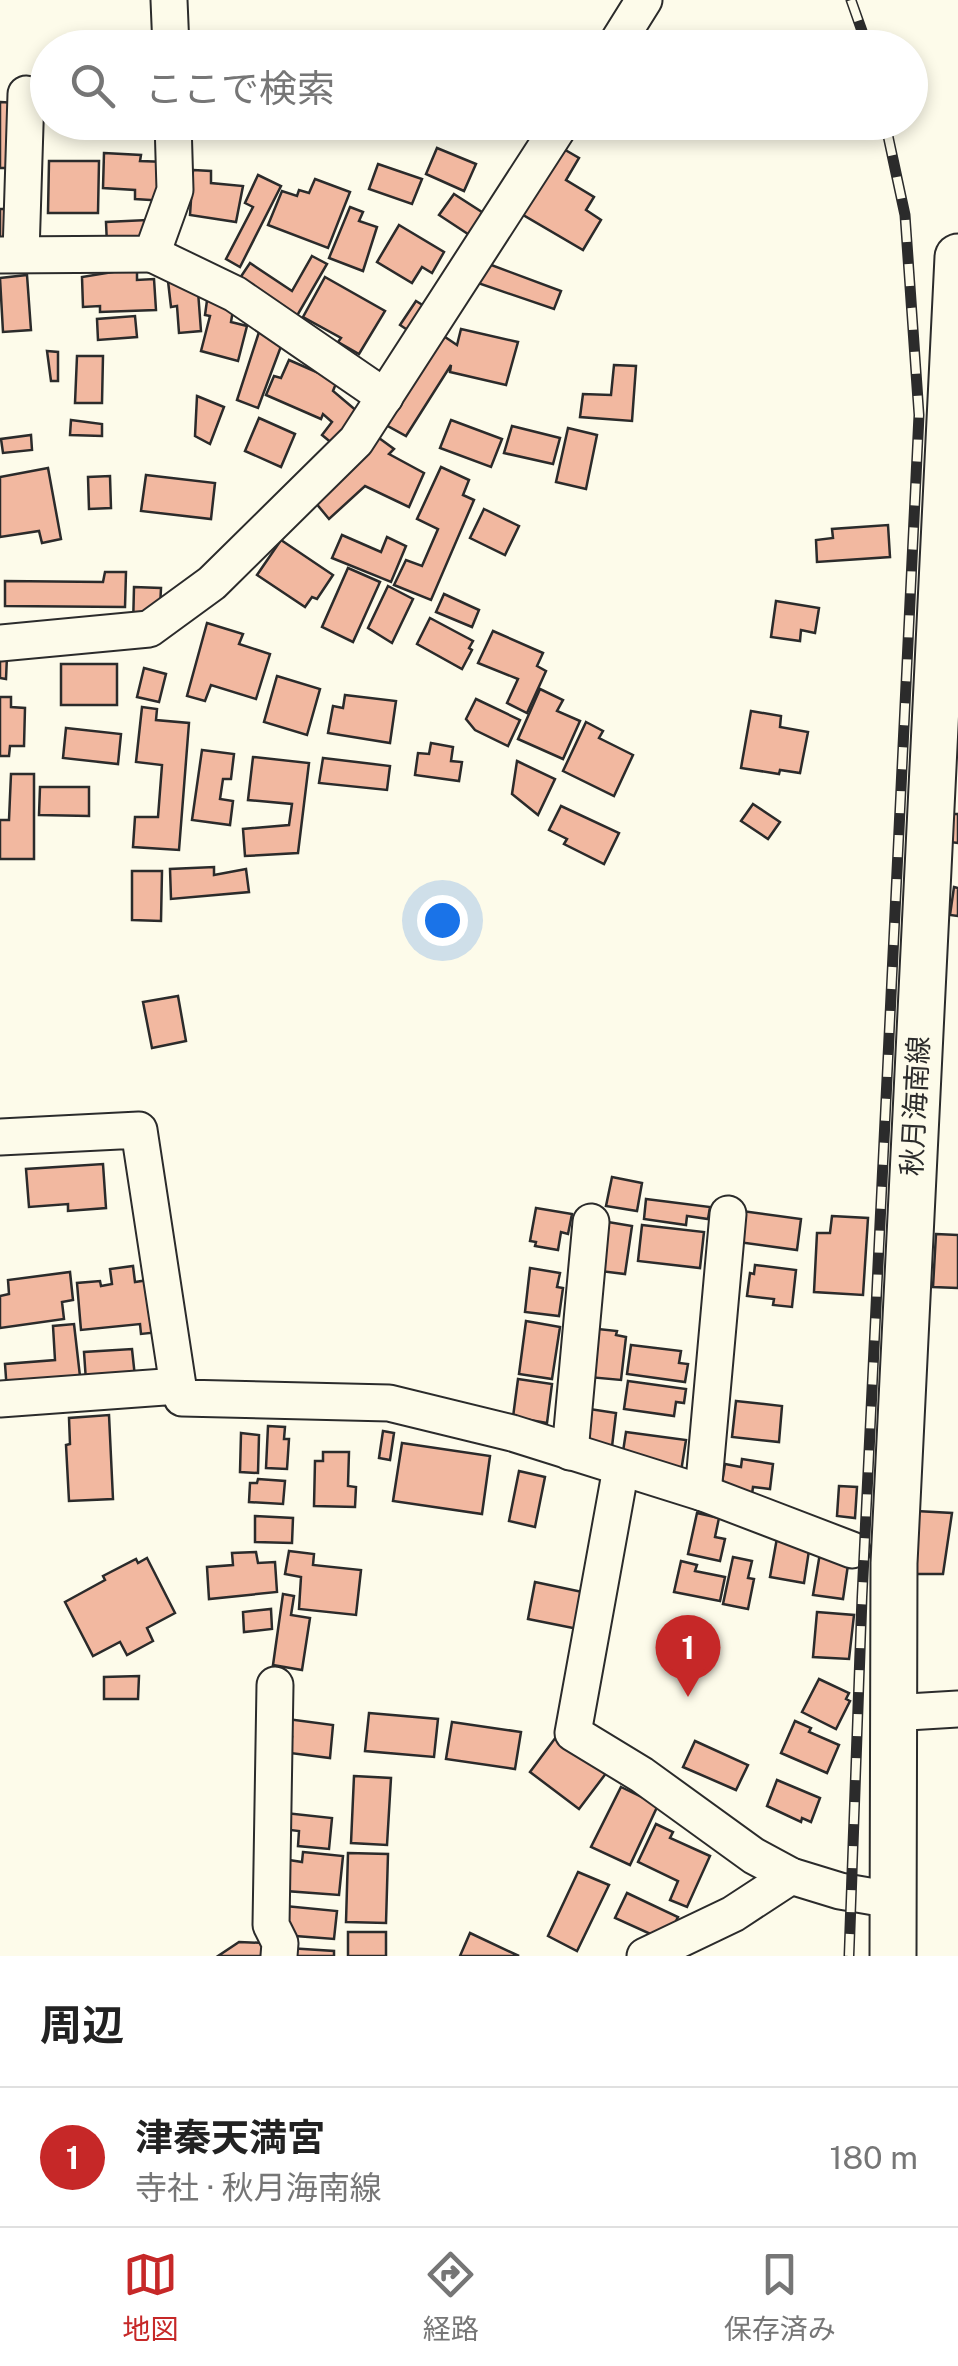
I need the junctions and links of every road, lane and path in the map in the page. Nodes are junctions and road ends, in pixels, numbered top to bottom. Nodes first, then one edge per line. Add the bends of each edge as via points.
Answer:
1 (170, 0) edge
2 (644, 0) edge
3 (171, 30) edge
4 (625, 30) edge
5 (24, 93) edge
6 (174, 140) edge
7 (550, 140) edge
8 (10, 254) edge
9 (152, 254) junction
10 (958, 257) edge
11 (956, 321) edge
12 (384, 397) junction
13 (0, 643) edge
14 (944, 803) edge
15 (0, 1137) edge
16 (728, 1214) dead end
17 (591, 1222) dead end
18 (178, 1386) junction
19 (0, 1398) edge
20 (570, 1452) junction
21 (621, 1468) junction
22 (702, 1493) junction
23 (852, 1550) dead end
24 (274, 1685) dead end
25 (958, 1710) edge
26 (891, 1713) junction
27 (791, 1876) junction
28 (892, 1900) junction
29 (280, 1956) edge
30 (645, 1956) edge
31 (892, 1956) edge

1 - 3 street
2 - 4 street
5 - 8 street
6 - 9 street via 175,190
7 - 12 street
8 - 9 street
9 - 12 street via 234,294
10 - 11 main road, 秋月海南線
11 - 14 main road, 秋月海南線
12 - 13 street via 356,441 225,570 149,629
14 - 26 main road, 秋月海南線 via 894,1563
15 - 18 street via 138,1130
16 - 22 street
17 - 20 street
18 - 19 street
18 - 20 street via 182,1398 389,1404
20 - 21 street
21 - 22 street
21 - 27 street via 573,1733
22 - 23 street
24 - 29 street via 272,1925
25 - 26 street
26 - 28 main road, 秋月海南線
27 - 28 street
27 - 30 street via 733,1914
28 - 31 main road, 秋月海南線

